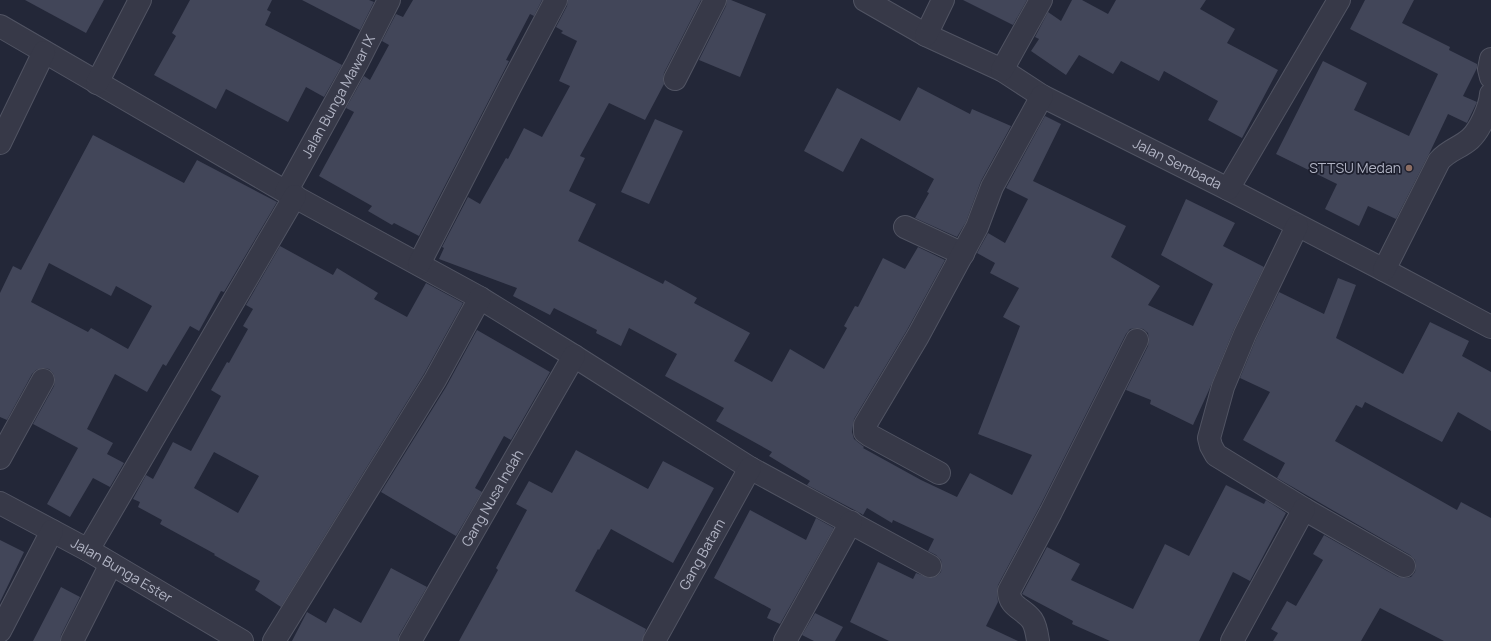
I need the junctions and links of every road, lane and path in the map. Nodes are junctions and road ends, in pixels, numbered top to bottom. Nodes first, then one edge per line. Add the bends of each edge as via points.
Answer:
1 (140, 0) edge
2 (389, 0) edge
3 (556, 0) edge
4 (715, 0) edge
5 (865, 0) edge
6 (943, 0) edge
7 (1041, 0) edge
8 (1339, 0) edge
9 (0, 26) edge
10 (926, 35) junction
11 (44, 52) junction
12 (1491, 58) edge
13 (1002, 70) junction
14 (1491, 77) edge
15 (675, 79) dead end
16 (97, 83) junction
17 (1491, 94) edge
18 (1042, 96) junction
19 (0, 143) edge
20 (1228, 189) junction
21 (291, 194) junction
22 (1297, 226) junction
23 (905, 227) dead end
24 (963, 254) junction
25 (419, 264) junction
26 (1384, 270) junction
27 (480, 298) junction
28 (1491, 327) edge
29 (1137, 340) dead end
30 (574, 356) junction
31 (43, 380) dead end
32 (0, 458) edge
33 (750, 468) junction
34 (939, 472) dead end
35 (0, 503) edge
36 (1304, 509) junction
37 (851, 522) junction
38 (52, 531) junction
39 (88, 550) junction
40 (112, 564) junction
41 (930, 566) dead end
42 (1404, 566) dead end
43 (0, 631) edge
44 (72, 641) edge
45 (242, 641) edge
46 (274, 641) edge
47 (410, 641) edge
48 (654, 641) edge
49 (786, 641) edge
50 (1038, 641) edge
51 (1232, 641) edge

1 - 16 street
2 - 21 street, Jalan Bunga Mawar IX
3 - 25 street
4 - 15 street
5 - 10 street, Jalan Sembada
6 - 10 street
7 - 13 street
8 - 20 street
9 - 11 street
10 - 13 street, Jalan Sembada
11 - 16 street
11 - 19 street
12 - 14 street
13 - 18 street, Jalan Sembada
16 - 21 street
17 - 26 street via 1476,133 1439,161
18 - 20 street, Jalan Sembada
18 - 24 street via 992,187 977,227
20 - 22 street, Jalan Sembada
21 - 25 street
21 - 39 street, Jalan Bunga Mawar IX
22 - 26 street, Jalan Sembada
22 - 36 street via 1223,386 1209,438 1210,446 1216,455
23 - 24 street
24 - 34 street via 864,428 869,435
25 - 27 street
26 - 28 street, Jalan Sembada
27 - 30 street
27 - 46 street via 435,380
29 - 50 street via 1009,591 1012,603 1032,620
30 - 33 street
30 - 47 street, Gang Nusa Indah
31 - 32 street
33 - 37 street
33 - 48 street, Gang Batam
35 - 38 street, Jalan Bunga Ester
36 - 42 street
36 - 51 street
37 - 41 street
37 - 49 street
38 - 39 street, Jalan Bunga Ester
38 - 43 street
39 - 40 street, Jalan Bunga Ester
40 - 44 street
40 - 45 street, Jalan Bunga Ester

